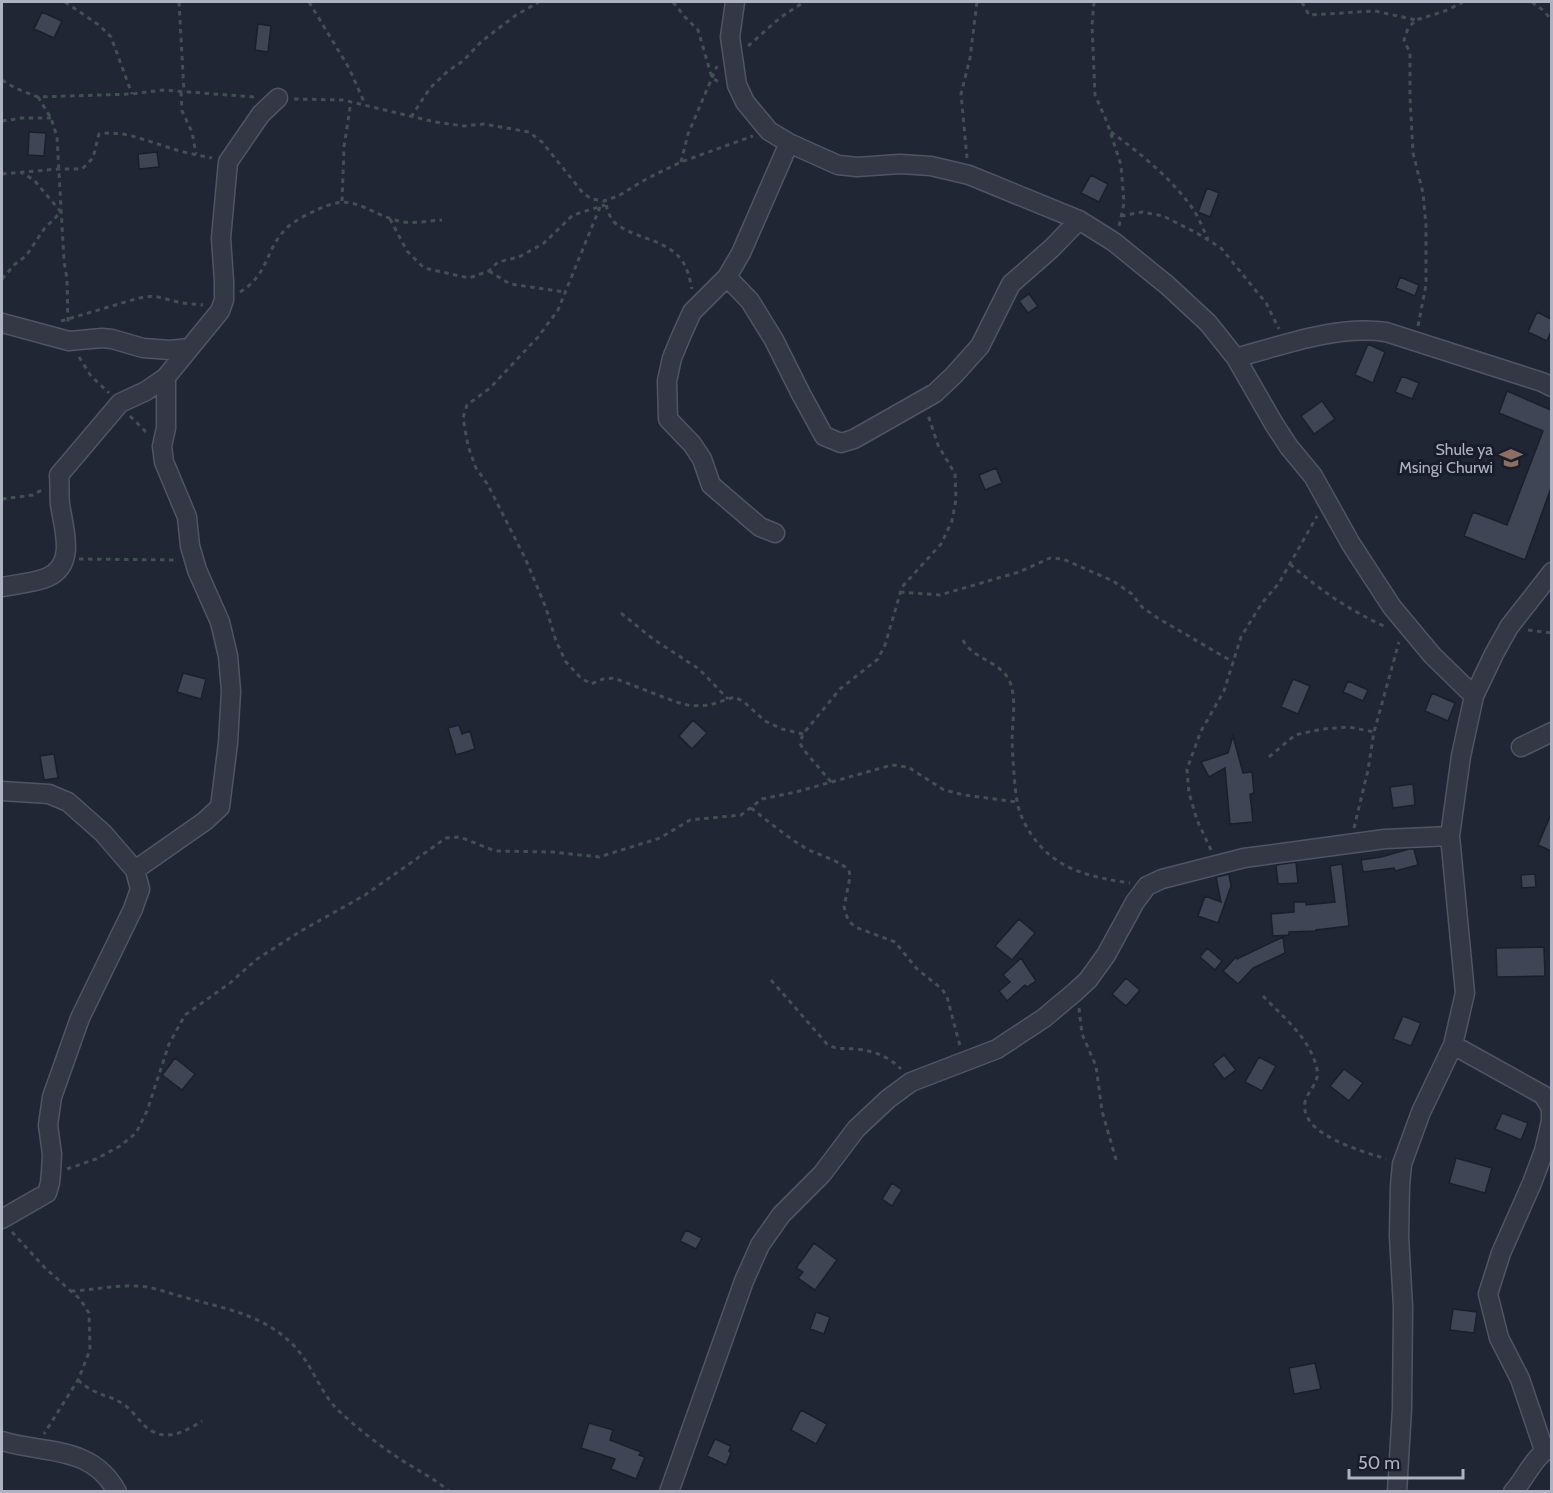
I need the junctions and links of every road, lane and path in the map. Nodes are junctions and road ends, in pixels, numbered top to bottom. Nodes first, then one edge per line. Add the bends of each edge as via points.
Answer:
1 (65, 2) edge
2 (179, 2) edge
3 (309, 2) edge
4 (539, 2) edge
5 (673, 2) edge
6 (735, 2) edge
7 (804, 2) edge
8 (977, 2) edge
9 (1094, 2) edge
10 (1302, 2) edge
11 (1462, 2) edge
12 (1532, 2) edge
13 (1416, 20) junction
14 (1551, 21) edge
15 (730, 37) junction
16 (732, 58) junction
17 (712, 78) junction
18 (2, 80) edge
19 (737, 85) junction
20 (182, 92) junction
21 (132, 94) junction
22 (38, 97) junction
23 (278, 98) junction
24 (351, 101) junction
25 (365, 105) junction
26 (411, 117) junction
27 (51, 118) junction
28 (2, 121) edge
29 (769, 131) junction
30 (1110, 131) junction
31 (789, 143) junction
32 (196, 154) junction
33 (228, 162) junction
34 (681, 162) junction
35 (58, 169) junction
36 (20, 172) junction
37 (2, 174) edge
38 (969, 175) junction
39 (342, 201) junction
40 (605, 203) junction
41 (600, 207) junction
42 (61, 212) junction
43 (1121, 216) junction
44 (390, 218) junction
45 (441, 220) dead end
46 (1079, 220) junction
47 (1209, 240) junction
48 (1114, 242) junction
49 (489, 271) junction
50 (728, 277) junction
51 (2, 279) edge
52 (565, 292) junction
53 (224, 300) junction
54 (692, 312) junction
55 (68, 321) junction
56 (57, 322) dead end
57 (2, 323) edge
58 (71, 341) junction
59 (1414, 341) junction
60 (1286, 344) junction
61 (189, 348) junction
62 (1236, 358) junction
63 (166, 377) junction
64 (1548, 379) edge
65 (925, 398) junction
66 (120, 403) junction
67 (162, 446) junction
68 (60, 475) junction
69 (2, 499) edge
70 (1326, 499) junction
71 (775, 533) dead end
72 (65, 558) junction
73 (194, 559) junction
74 (1290, 564) junction
75 (1551, 572) edge
76 (2, 587) edge
77 (900, 592) junction
78 (621, 613) dead end
79 (1509, 627) junction
80 (1403, 628) junction
81 (1551, 633) edge
82 (963, 640) dead end
83 (1233, 662) junction
84 (1474, 696) junction
85 (728, 699) junction
86 (1374, 732) junction
87 (1551, 732) edge
88 (803, 734) junction
89 (1521, 747) dead end
90 (1269, 757) dead end
91 (831, 782) junction
92 (2, 791) edge
93 (1017, 802) junction
94 (751, 808) junction
95 (1450, 836) junction
96 (1350, 844) junction
97 (1218, 863) junction
98 (135, 870) junction
99 (1147, 886) junction
100 (771, 980) dead end
101 (1075, 992) junction
102 (1263, 996) dead end
103 (1453, 1045) junction
104 (965, 1062) junction
105 (910, 1082) junction
106 (1117, 1163) dead end
107 (1402, 1164) junction
108 (51, 1172) junction
109 (5, 1224) edge
110 (71, 1292) junction
111 (78, 1380) junction
112 (202, 1420) dead end
113 (2, 1441) edge
114 (34, 1448) junction
115 (1548, 1448) edge
116 (117, 1491) edge
117 (450, 1491) edge
118 (669, 1491) edge
119 (1397, 1491) edge
120 (1513, 1491) edge

1 - 21 path via 111,38
2 - 20 path
3 - 25 path via 349,68
4 - 26 path via 482,41 430,88
5 - 17 path via 698,30
6 - 15 street
7 - 16 path
8 - 38 path via 961,94
9 - 30 path via 1095,95
10 - 13 path via 1309,15 1375,11
11 - 13 path
12 - 14 path
13 - 59 path via 1404,40 1410,53 1413,153 1423,193 1426,235 1426,285
15 - 16 street
15 - 17 path
16 - 19 street
17 - 19 path via 729,86
17 - 34 path via 688,134
18 - 22 path
19 - 29 street via 745,102
20 - 21 path
20 - 23 path
20 - 32 path via 182,111 192,132
21 - 22 path
22 - 27 path
23 - 24 path
23 - 33 street via 261,114
24 - 25 path
24 - 39 path
25 - 26 path
26 - 40 path via 529,132 542,142 583,194
27 - 28 path
27 - 35 path via 57,137
29 - 31 street
29 - 34 path
30 - 43 path via 1121,165
30 - 47 path via 1152,164 1174,188 1193,209
31 - 38 street via 838,165 931,166
31 - 50 street
32 - 33 path
32 - 35 path via 125,134 105,133 99,134 93,158 82,169
33 - 53 street via 221,238
34 - 40 path
35 - 36 path
35 - 42 path
36 - 37 path
36 - 42 path via 34,180
38 - 46 street
39 - 44 path
39 - 53 path via 331,202 289,226 252,285
40 - 41 path
40 - 54 path via 613,221 665,245 683,261 692,291
41 - 49 path via 573,215 544,243 498,262
41 - 52 path
42 - 51 path
42 - 55 path
43 - 47 path via 1142,212 1163,216
43 - 48 path
44 - 45 path via 407,222
44 - 49 path via 407,251 424,268 469,279
46 - 48 street
46 - 65 street via 1011,284 980,346 935,393
47 - 60 path via 1221,248 1266,303
48 - 62 street via 1208,323
49 - 52 path via 510,284
50 - 54 street
50 - 65 street via 750,301 774,340 824,436 841,442 855,439
52 - 85 path via 558,310 538,337 490,388 467,405 463,418 476,468 526,560 566,662 586,683 614,678 690,706
53 - 55 path via 206,305 154,296 139,298
53 - 61 street via 220,311
54 - 71 street via 672,358 667,381 668,419 702,459 711,485 760,527
55 - 56 path
55 - 58 path
57 - 58 street
58 - 61 street via 102,338 157,350
58 - 66 path via 91,376
59 - 60 street via 1386,332 1353,330
59 - 64 street
60 - 62 street
61 - 63 street
62 - 70 street via 1274,424
63 - 66 street
63 - 67 street via 168,412
65 - 77 path via 938,445 955,474 956,499 952,521 940,544
66 - 67 path via 137,426
66 - 68 street
67 - 73 street via 164,462 187,517
68 - 69 path via 33,495
68 - 72 street
70 - 74 path
70 - 80 street
72 - 73 path
72 - 76 street via 48,577
73 - 98 street via 220,622 228,656 231,691 220,807
74 - 80 path via 1346,607
74 - 83 path via 1241,637
75 - 79 street
77 - 83 path via 940,595 1019,572 1050,558 1063,559 1113,581 1156,617
77 - 88 path via 878,659 840,689
78 - 85 path via 699,669
79 - 81 path
79 - 84 street
80 - 84 street
80 - 86 path
82 - 93 path via 968,650 994,666 1010,682
83 - 97 path via 1224,691 1201,731 1187,769 1194,811
84 - 95 street
85 - 88 path via 743,701 765,721
86 - 90 path via 1349,727 1295,735
86 - 96 path
87 - 89 street
88 - 91 path via 800,744
91 - 93 path via 892,765 908,767 944,790
91 - 94 path via 762,799
92 - 98 street via 49,794 68,802 103,833
93 - 99 path via 1025,825 1053,860 1084,873
94 - 104 path via 788,837 849,870 844,907 848,920 855,927 895,942 917,969 942,989
94 - 108 path via 741,814 690,820 660,838 599,856 495,851 460,837 446,838 365,895 257,959 185,1015 169,1044 147,1111 135,1133 96,1159
95 - 96 street
95 - 103 street via 1465,993
96 - 97 street
97 - 99 street
98 - 108 street via 140,889 133,909 80,1018 52,1097 48,1125
99 - 101 street via 1106,956
100 - 105 path via 827,1044 882,1054
101 - 104 street via 1044,1018 997,1048
101 - 106 path via 1082,1034 1096,1066 1102,1111
102 - 107 path via 1307,1042 1317,1068 1318,1077 1306,1100 1309,1120 1332,1138
103 - 107 street via 1421,1112
103 - 115 street via 1543,1095 1551,1108 1544,1151 1488,1294 1499,1338
104 - 105 street
105 - 118 street via 856,1129 760,1245
107 - 119 street via 1402,1409
108 - 109 street via 46,1193
109 - 110 path
110 - 111 path via 89,1313 90,1350
110 - 117 path via 135,1286 159,1289 256,1320 285,1336 297,1349 337,1409 377,1442
111 - 112 path via 96,1394 124,1404 146,1427 162,1435 181,1434
111 - 114 path
113 - 114 street
114 - 116 street via 87,1460 104,1473
115 - 120 street

